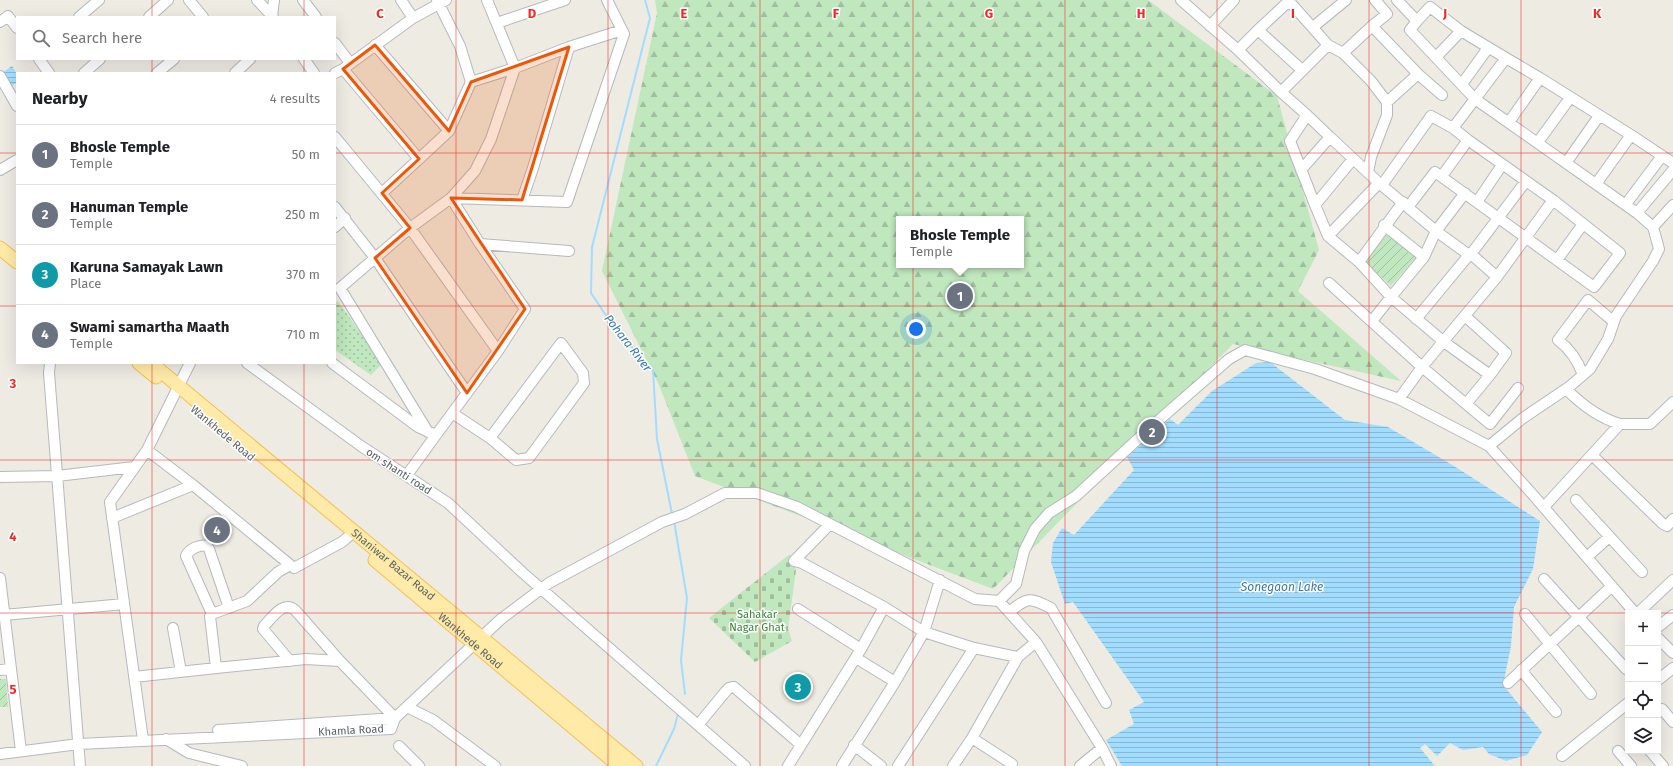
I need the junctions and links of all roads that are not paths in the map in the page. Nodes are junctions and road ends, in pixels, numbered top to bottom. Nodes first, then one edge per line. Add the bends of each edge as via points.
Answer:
1 (99, 0) edge
2 (168, 0) edge
3 (189, 0) edge
4 (257, 0) edge
5 (274, 0) edge
6 (303, 0) edge
7 (401, 0) edge
8 (487, 0) edge
9 (565, 0) edge
10 (608, 0) edge
11 (1234, 0) edge
12 (1289, 0) edge
13 (1346, 0) edge
14 (1375, 0) edge
15 (1397, 0) edge
16 (441, 1) edge
17 (1186, 2) edge
18 (79, 16) edge
19 (150, 16) edge
20 (202, 16) edge
21 (273, 16) edge
22 (315, 16) edge
23 (413, 18) junction
24 (1417, 21) junction
25 (0, 22) edge
26 (497, 23) junction
27 (1210, 26) junction
28 (1372, 26) junction
29 (16, 27) edge
30 (1314, 27) junction
31 (622, 30) junction
32 (1258, 30) junction
33 (1461, 31) junction
34 (375, 45) junction
35 (1328, 45) junction
36 (336, 46) edge
37 (569, 47) junction
38 (1488, 48) junction
39 (1238, 50) junction
40 (1343, 53) junction
41 (1437, 56) junction
42 (1506, 58) junction
43 (40, 60) edge
44 (99, 60) edge
45 (173, 60) edge
46 (246, 60) edge
47 (305, 60) edge
48 (343, 68) edge
49 (515, 68) junction
50 (1302, 70) junction
51 (48, 72) edge
52 (85, 72) edge
53 (158, 72) edge
54 (236, 72) edge
55 (313, 72) edge
56 (1418, 74) junction
57 (0, 76) edge
58 (1540, 78) junction
59 (471, 82) junction
60 (1462, 84) junction
61 (1281, 92) junction
62 (1442, 95) dead end
63 (1570, 98) junction
64 (1476, 99) junction
65 (1387, 102) junction
66 (16, 104) edge
67 (1307, 115) junction
68 (1599, 116) junction
69 (1509, 122) junction
70 (1454, 128) junction
71 (448, 131) junction
72 (1631, 135) junction
73 (336, 138) edge
74 (1330, 138) junction
75 (1468, 140) junction
76 (1538, 142) junction
77 (1662, 156) junction
78 (419, 159) junction
79 (1353, 159) junction
80 (16, 161) edge
81 (1566, 163) junction
82 (1673, 163) edge
83 (1502, 165) junction
84 (0, 170) edge
85 (1301, 170) junction
86 (1673, 170) edge
87 (1368, 172) junction
88 (1442, 176) junction
89 (1526, 181) junction
90 (1380, 184) junction
91 (1596, 184) junction
92 (382, 193) junction
93 (1465, 193) junction
94 (452, 198) junction
95 (522, 200) junction
96 (1552, 200) junction
97 (1476, 202) junction
98 (1405, 204) junction
99 (1626, 204) junction
100 (1315, 205) junction
101 (1673, 205) edge
102 (336, 208) edge
103 (1638, 213) junction
104 (345, 218) junction
105 (1498, 218) junction
106 (1583, 224) junction
107 (1384, 225) junction
108 (336, 226) edge
109 (1653, 227) junction
110 (410, 228) junction
111 (1436, 231) junction
112 (1328, 236) junction
113 (0, 238) edge
114 (1525, 238) junction
115 (480, 244) junction
116 (0, 248) edge
117 (16, 251) edge
118 (569, 251) dead end
119 (1470, 254) junction
120 (1424, 257) junction
121 (375, 258) junction
122 (1557, 260) junction
123 (16, 261) edge
124 (1359, 262) junction
125 (1497, 277) junction
126 (1330, 283) dead end
127 (337, 290) edge
128 (1391, 297) junction
129 (1465, 316) junction
130 (1416, 318) junction
131 (1372, 321) junction
132 (1614, 322) junction
133 (1444, 342) junction
134 (498, 351) junction
135 (50, 364) edge
136 (140, 364) edge
137 (152, 364) edge
138 (189, 364) edge
139 (251, 364) edge
140 (333, 364) edge
141 (1422, 367) junction
142 (1583, 375) junction
143 (1490, 376) junction
144 (1518, 388) dead end
145 (176, 389) junction
146 (1566, 389) junction
147 (467, 393) junction
148 (1399, 399) junction
149 (1673, 402) edge
150 (1466, 404) junction
151 (452, 413) junction
152 (1620, 424) junction
153 (432, 434) junction
154 (490, 438) junction
155 (1488, 446) junction
156 (147, 450) junction
157 (1592, 455) junction
158 (134, 467) junction
159 (407, 475) junction
160 (57, 476) junction
161 (0, 478) edge
162 (193, 484) junction
163 (1576, 500) dead end
164 (1544, 507) junction
165 (112, 518) junction
166 (1673, 519) edge
167 (830, 524) junction
168 (348, 537) junction
169 (1609, 537) junction
170 (183, 556) dead end
171 (1587, 557) junction
172 (290, 565) junction
173 (1642, 572) dead end
174 (0, 578) edge
175 (940, 580) junction
176 (1544, 580) dead end
177 (1673, 580) edge
178 (1612, 586) junction
179 (542, 588) junction
180 (1, 600) edge
181 (999, 601) junction
182 (124, 604) junction
183 (884, 607) junction
184 (229, 608) junction
185 (798, 609) dead end
186 (68, 610) junction
187 (1632, 610) edge
188 (1641, 610) edge
189 (1009, 612) junction
190 (1525, 614) dead end
191 (4, 615) junction
192 (211, 615) junction
193 (1673, 615) edge
194 (1579, 617) junction
195 (1661, 625) edge
196 (173, 628) dead end
197 (924, 632) junction
198 (479, 641) junction
199 (1661, 641) edge
200 (1036, 642) junction
201 (1549, 645) junction
202 (974, 648) junction
203 (861, 649) junction
204 (1673, 653) edge
205 (1018, 657) junction
206 (856, 658) junction
207 (290, 661) junction
208 (340, 661) junction
209 (216, 668) junction
210 (1625, 668) edge
211 (1673, 668) edge
212 (5, 669) edge
213 (1522, 670) junction
214 (181, 672) junction
215 (134, 677) junction
216 (1661, 678) edge
217 (895, 682) junction
218 (1508, 683) dead end
219 (1591, 694) dead end
220 (1106, 703) dead end
221 (1625, 706) edge
222 (407, 707) junction
223 (1662, 709) dead end
224 (1556, 712) dead end
225 (395, 718) junction
226 (1673, 722) edge
227 (698, 725) junction
228 (142, 738) junction
229 (972, 738) junction
230 (166, 739) junction
231 (79, 743) junction
232 (801, 745) junction
233 (854, 745) junction
234 (399, 746) dead end
235 (1102, 748) junction
236 (0, 749) edge
237 (20, 749) junction
238 (1618, 751) dead end
239 (0, 754) edge
240 (1653, 754) edge
241 (1562, 756) dead end
242 (226, 764) edge
243 (626, 764) edge
244 (1013, 765) edge
245 (80, 766) edge
246 (242, 766) edge
247 (419, 766) edge
248 (496, 766) edge
249 (745, 766) edge
250 (788, 766) edge
251 (842, 766) edge
252 (881, 766) edge
253 (898, 766) edge
254 (954, 766) edge
255 (1080, 766) edge
256 (1112, 766) edge
257 (1631, 766) edge
258 (1663, 766) edge

1 - 18 street
2 - 19 street
3 - 20 street
4 - 21 street
5 - 21 street
6 - 22 street
7 - 23 street
8 - 26 street
9 - 26 street
10 - 31 street
11 - 27 street
12 - 30 street
12 - 32 street
13 - 30 street
14 - 28 street via 1387,14
15 - 24 street
16 - 23 street
16 - 59 street via 460,46
17 - 27 street
23 - 34 street
24 - 33 street via 1430,7
24 - 41 street via 1410,30
25 - 29 street via 8,16
26 - 49 street
27 - 39 street
28 - 40 street
28 - 56 street
30 - 35 street
31 - 37 street
31 - 95 street via 624,34 567,202
32 - 39 street
32 - 50 street
33 - 38 street
33 - 41 street
34 - 48 street
34 - 71 street
35 - 40 street
35 - 50 street
36 - 48 street
37 - 49 street
37 - 95 street
38 - 42 street
38 - 60 street
39 - 61 street
40 - 65 street via 1371,81
41 - 60 street
42 - 58 street
42 - 64 street
43 - 51 street
44 - 52 street
45 - 53 street
46 - 54 street
47 - 55 street
48 - 78 street
49 - 59 street
49 - 94 street via 491,139 476,171
50 - 61 street
56 - 62 street
56 - 65 street
57 - 66 street
58 - 63 street
58 - 69 street
59 - 71 street
60 - 64 street
61 - 67 street
63 - 68 street
63 - 76 street
64 - 69 street
64 - 70 street
65 - 87 street via 1387,115
67 - 74 street
67 - 85 street via 1290,141
68 - 72 street
68 - 81 street
69 - 76 street
70 - 75 street
70 - 90 street via 1431,116
71 - 78 street
72 - 77 street
72 - 91 street
73 - 92 street
74 - 79 street
74 - 85 street
75 - 83 street
75 - 88 street
76 - 81 street
77 - 82 street
77 - 99 street
78 - 92 street
79 - 87 street
79 - 100 street
80 - 84 street
81 - 91 street
83 - 89 street
83 - 97 street
85 - 100 street
86 - 103 street
87 - 90 street
88 - 93 street
88 - 98 street via 1435,172
89 - 96 street
89 - 105 street
90 - 98 street
90 - 112 street
91 - 99 street
92 - 110 street
93 - 97 street
93 - 111 street
94 - 95 street
94 - 110 street
94 - 115 street
96 - 106 street
96 - 114 street
97 - 105 street
98 - 107 street
98 - 111 street
99 - 103 street
100 - 112 street
101 - 109 street
102 - 104 street
103 - 109 street
104 - 108 street
104 - 121 street
105 - 114 street
105 - 119 street
106 - 122 street
106 - 122 street via 1620,253 1594,287
107 - 120 street
107 - 124 street
109 - 132 street via 1659,249
110 - 121 street
110 - 134 street
111 - 119 street
111 - 120 street
112 - 124 street
113 - 117 main road
114 - 122 street
114 - 125 street
115 - 118 street
115 - 134 street via 525,309
116 - 123 main road
119 - 125 street
119 - 130 street
120 - 128 street
121 - 127 street
121 - 147 street
124 - 128 street
125 - 129 street
126 - 131 street
127 - 153 street
128 - 130 street
128 - 131 street
129 - 133 street
129 - 143 street via 1506,353
130 - 133 street
131 - 141 street
132 - 142 street via 1590,369
132 - 142 street via 1588,300 1558,340 1566,346 1579,364
133 - 141 street
133 - 143 street
134 - 147 street
135 - 160 street via 48,373
136 - 145 main road
137 - 145 main road, Shaniwar Bazar Road
138 - 145 street
139 - 159 street, om shanti road via 361,446
140 - 153 street via 418,427
141 - 148 street
141 - 150 street
142 - 146 street
143 - 150 street
144 - 150 street via 1490,424
145 - 156 street
145 - 168 main road, Wankhede Road
145 - 198 main road, Shaniwar Bazar Road
146 - 152 street via 1599,416
146 - 155 street
147 - 151 street
148 - 155 street
148 - 181 street via 1315,369 1245,350 1229,359 1076,496 1049,513 1035,529 1024,551 1016,584
149 - 152 street via 1650,424
151 - 153 street
151 - 154 street
152 - 157 street
153 - 159 street
154 - 154 street via 551,355 561,342 583,373 584,383 529,458 516,460
155 - 164 street
156 - 158 street
156 - 162 street
157 - 164 street
157 - 166 street via 1663,524 1667,526
158 - 160 street
158 - 165 street via 110,502
159 - 179 street, om shanti road via 448,503
160 - 161 street
160 - 186 street
162 - 165 street
162 - 172 street
163 - 169 street
164 - 171 street
165 - 182 street
167 - 175 street
167 - 179 street via 797,507 757,493 725,492 685,514 662,522
167 - 183 street via 794,561
168 - 172 street via 294,568
168 - 198 main road, Wankhede Road
169 - 171 street
169 - 173 street
170 - 192 street
171 - 178 street
172 - 184 street via 278,572 247,601
174 - 180 street
175 - 181 street via 975,599
175 - 197 street
176 - 194 street
177 - 188 street
178 - 187 street
178 - 194 street
179 - 198 street via 501,619
179 - 227 street, om shanti road
180 - 191 street
181 - 189 street
182 - 186 street
182 - 215 street
183 - 197 street
183 - 203 street
184 - 192 street
184 - 192 street via 209,549 201,545 190,550 186,556
185 - 203 street
186 - 191 street
186 - 231 street
189 - 200 street
189 - 220 street via 1024,600 1036,600 1051,608
190 - 201 street
191 - 212 street
192 - 209 street
193 - 195 street
194 - 201 street
194 - 210 street
196 - 214 street
197 - 202 street
197 - 217 street
198 - 222 street
198 - 243 main road, Wankhede Road
199 - 204 street
200 - 205 street
200 - 235 street
201 - 213 street
201 - 219 street
202 - 205 street
202 - 253 street
203 - 206 street
205 - 229 street
206 - 217 street
206 - 232 street
207 - 208 street
207 - 208 street via 263,628 283,608 289,606
207 - 209 street
208 - 225 street
209 - 214 street
211 - 216 street
212 - 237 street
213 - 218 street
213 - 224 street
214 - 215 street
215 - 228 street
217 - 233 street
221 - 241 street
222 - 225 street
222 - 248 street via 433,720
223 - 226 street
225 - 228 street, Khamla Road
225 - 230 street, Khamla Road via 391,728
227 - 232 street via 726,691 734,687
227 - 249 street, om shanti road
228 - 230 street, Khamla Road
228 - 231 street, Khamla Road
229 - 244 street
229 - 254 street
230 - 242 street via 189,753
231 - 237 street, Khamla Road
231 - 245 street
232 - 250 street
233 - 251 street
233 - 252 street
234 - 247 street
235 - 255 street
235 - 256 street
236 - 237 street, Khamla Road
237 - 239 street, Khamla Road
238 - 257 street
240 - 258 street
242 - 246 street

